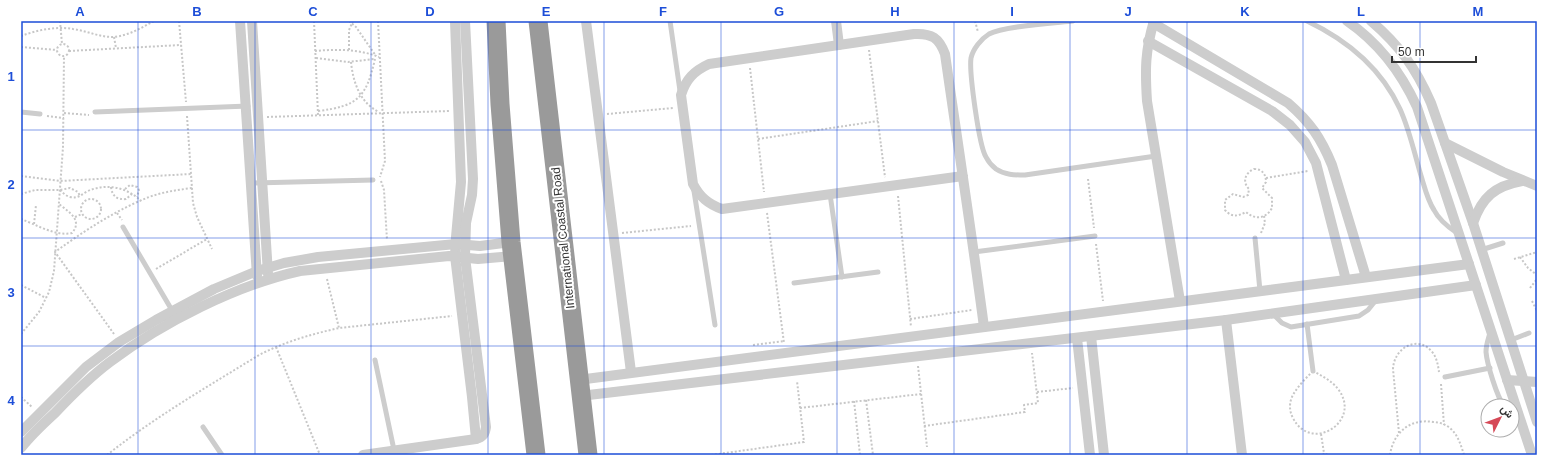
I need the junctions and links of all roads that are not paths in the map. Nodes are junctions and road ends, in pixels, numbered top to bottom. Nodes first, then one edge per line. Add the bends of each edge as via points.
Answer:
1 (240, 21) edge
2 (252, 21) edge
3 (455, 21) edge
4 (465, 21) edge
5 (496, 21) edge
6 (538, 21) edge
7 (586, 21) edge
8 (670, 21) edge
9 (836, 21) edge
10 (1073, 21) edge
11 (1307, 21) edge
12 (1347, 21) edge
13 (1371, 21) edge
14 (1154, 22) edge
15 (1148, 41) junction
16 (839, 45) junction
17 (681, 95) junction
18 (246, 106) junction
19 (257, 106) junction
20 (21, 112) edge
21 (95, 112) road end
22 (40, 114) road end
23 (1445, 144) junction
24 (1156, 156) junction
25 (963, 176) junction
26 (373, 180) dead end
27 (1522, 181) junction
28 (262, 182) junction
29 (251, 183) junction
30 (1458, 183) junction
31 (693, 184) junction
32 (1537, 186) edge
33 (1442, 187) junction
34 (830, 194) junction
35 (1473, 223) junction
36 (123, 227) dead end
37 (1459, 234) junction
38 (1095, 236) road end
39 (1255, 238) road end
40 (1503, 243) dead end
41 (460, 244) junction
42 (512, 249) junction
43 (1481, 250) junction
44 (974, 252) junction
45 (460, 256) junction
46 (1469, 264) junction
47 (268, 267) junction
48 (257, 271) junction
49 (878, 272) dead end
50 (842, 277) junction
51 (1366, 277) junction
52 (268, 280) junction
53 (1346, 280) junction
54 (794, 283) dead end
55 (258, 284) junction
56 (1476, 286) junction
57 (1260, 291) junction
58 (1376, 300) junction
59 (1180, 301) junction
60 (1273, 314) junction
61 (175, 315) junction
62 (1226, 320) junction
63 (1307, 324) junction
64 (715, 325) dead end
65 (984, 326) junction
66 (1491, 331) junction
67 (1529, 333) dead end
68 (1091, 336) junction
69 (1077, 338) junction
70 (1511, 340) junction
71 (375, 360) dead end
72 (1490, 368) junction
73 (1313, 371) road end
74 (631, 372) junction
75 (1445, 377) dead end
76 (1507, 380) junction
77 (1524, 382) junction
78 (1537, 382) edge
79 (579, 388) junction
80 (1499, 398) edge
81 (1511, 398) edge
82 (1537, 422) edge
83 (1520, 424) edge
84 (203, 427) dead end
85 (21, 432) edge
86 (1526, 437) junction
87 (1537, 438) edge
88 (476, 439) junction
89 (21, 448) edge
90 (394, 450) junction
91 (222, 455) edge
92 (363, 455) edge
93 (536, 455) edge
94 (588, 455) edge
95 (1090, 455) edge
96 (1104, 455) edge
97 (1242, 455) edge
98 (1532, 455) edge

1 - 18 street
2 - 19 street
3 - 41 street via 461,182
4 - 41 street via 473,179
5 - 42 highway
6 - 79 highway, International Coastal Road
7 - 74 street
8 - 17 lane
9 - 16 street
10 - 24 lane via 1003,29 989,34 978,44 971,57 970,72 980,142 985,157 995,169 1009,175 1025,175
11 - 37 lane via 1328,31 1352,48 1384,82 1405,123 1429,201 1440,219
12 - 33 street via 1379,48 1410,91
13 - 23 street via 1386,34 1413,66 1431,103
14 - 15 street
14 - 51 street via 1288,103 1303,116 1325,147
15 - 24 street via 1145,71
15 - 53 street via 1272,111 1290,124 1306,142 1318,169
16 - 17 street via 709,64 691,76
16 - 25 street via 924,34 934,37 945,54
17 - 31 street
18 - 19 lane
18 - 21 lane
18 - 29 street
19 - 28 street
20 - 22 lane
23 - 27 street
23 - 30 street
24 - 59 street
25 - 34 street
25 - 44 street
26 - 28 lane
27 - 32 street
27 - 35 street via 1509,183 1485,198 1477,210
28 - 29 lane
28 - 47 street
29 - 48 street
30 - 33 street
30 - 35 street
31 - 34 street via 704,200 722,209
31 - 64 lane
33 - 37 street
34 - 50 lane
35 - 43 street
36 - 61 lane
37 - 46 street
38 - 44 lane
39 - 57 lane
40 - 43 lane
41 - 42 street
41 - 45 street
41 - 47 street via 318,257
42 - 45 street via 478,259
42 - 93 highway
43 - 70 street
44 - 65 street
45 - 52 street via 300,271
45 - 88 street via 462,315
45 - 88 street via 486,427 484,434
46 - 51 street
46 - 56 street
47 - 48 street
47 - 52 street
48 - 55 street
48 - 61 street via 214,289
49 - 50 lane
50 - 54 lane
51 - 53 street
52 - 55 street
53 - 57 street
55 - 61 street
56 - 58 street
56 - 66 street
57 - 59 street
58 - 60 street
58 - 63 lane via 1359,316
59 - 65 street
60 - 62 street
60 - 63 lane via 1286,326
61 - 85 street via 119,342 86,367
61 - 89 street via 78,389
62 - 68 street
62 - 97 street
63 - 73 lane
65 - 74 street
66 - 72 lane via 1486,349
66 - 76 street
67 - 70 lane
68 - 69 street
68 - 96 street
69 - 79 street via 796,371
69 - 95 street
70 - 77 street
71 - 90 lane
72 - 75 lane
72 - 80 lane
74 - 79 street
76 - 77 street
76 - 81 street
77 - 78 street
77 - 82 street
79 - 94 highway, International Coastal Road
83 - 86 street
84 - 91 lane
86 - 87 street
86 - 98 street
88 - 90 street
90 - 92 street

